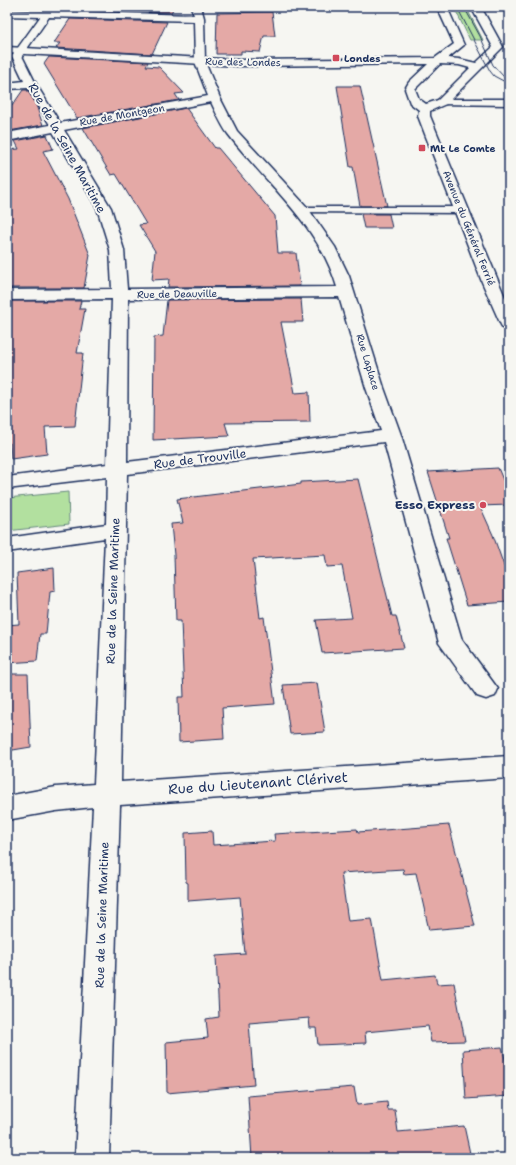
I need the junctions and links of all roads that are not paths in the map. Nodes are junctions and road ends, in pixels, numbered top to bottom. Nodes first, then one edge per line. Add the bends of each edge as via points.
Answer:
1 (196, 7) edge
2 (442, 7) edge
3 (476, 7) edge
4 (48, 11) edge
5 (7, 14) edge
6 (199, 18) junction
7 (13, 50) edge
8 (200, 62) junction
9 (437, 62) junction
10 (478, 67) junction
11 (31, 84) junction
12 (7, 86) edge
13 (214, 98) junction
14 (414, 101) junction
15 (442, 102) junction
16 (509, 102) edge
17 (425, 109) junction
18 (57, 127) junction
19 (7, 136) edge
20 (302, 210) junction
21 (461, 210) junction
22 (347, 292) junction
23 (120, 294) junction
24 (7, 295) edge
25 (509, 325) edge
26 (392, 435) junction
27 (117, 470) junction
28 (7, 483) edge
29 (116, 529) junction
30 (7, 545) edge
31 (486, 688) dead end
32 (509, 767) edge
33 (107, 794) junction
34 (7, 808) edge
35 (92, 1158) edge

1 - 6 street, Rue Laplace
2 - 9 street via 459,45
3 - 10 street via 498,47
4 - 5 street
4 - 6 street
4 - 7 street
6 - 8 street, Rue Laplace
7 - 8 street, Rue des Londes
7 - 11 street, Rue de la Seine Maritime
8 - 9 street, Rue des Londes
8 - 13 street, Rue Laplace
9 - 10 street, Rue des Londes via 459,62
9 - 14 street via 410,89
10 - 15 street
11 - 12 street
11 - 18 street, Rue de la Seine Maritime
13 - 18 street, Rue de Montgeon
13 - 20 street, Rue Laplace via 232,132
14 - 15 street
14 - 17 street
15 - 16 street
15 - 17 street
17 - 21 street, Avenue du Général Ferrié via 424,116
18 - 19 street, Rue de Montgeon
18 - 23 street, Rue de la Seine Maritime via 104,208 117,250
20 - 21 lane
20 - 22 street, Rue Laplace via 328,247
21 - 25 street, Avenue du Général Ferrié
22 - 23 street, Rue de Deauville
22 - 26 street, Rue Laplace via 375,388
23 - 24 street, Rue de Deauville
23 - 27 street, Rue de la Seine Maritime
26 - 27 street, Rue de Trouville
26 - 31 street, Rue Laplace via 451,643
27 - 28 street, Rue de Trouville
27 - 29 street, Rue de la Seine Maritime
29 - 30 street
29 - 33 street, Rue de la Seine Maritime
32 - 33 street, Rue du Lieutenant Clérivet
33 - 34 street, Rue du Lieutenant Clérivet via 56,799
33 - 35 street, Rue de la Seine Maritime

